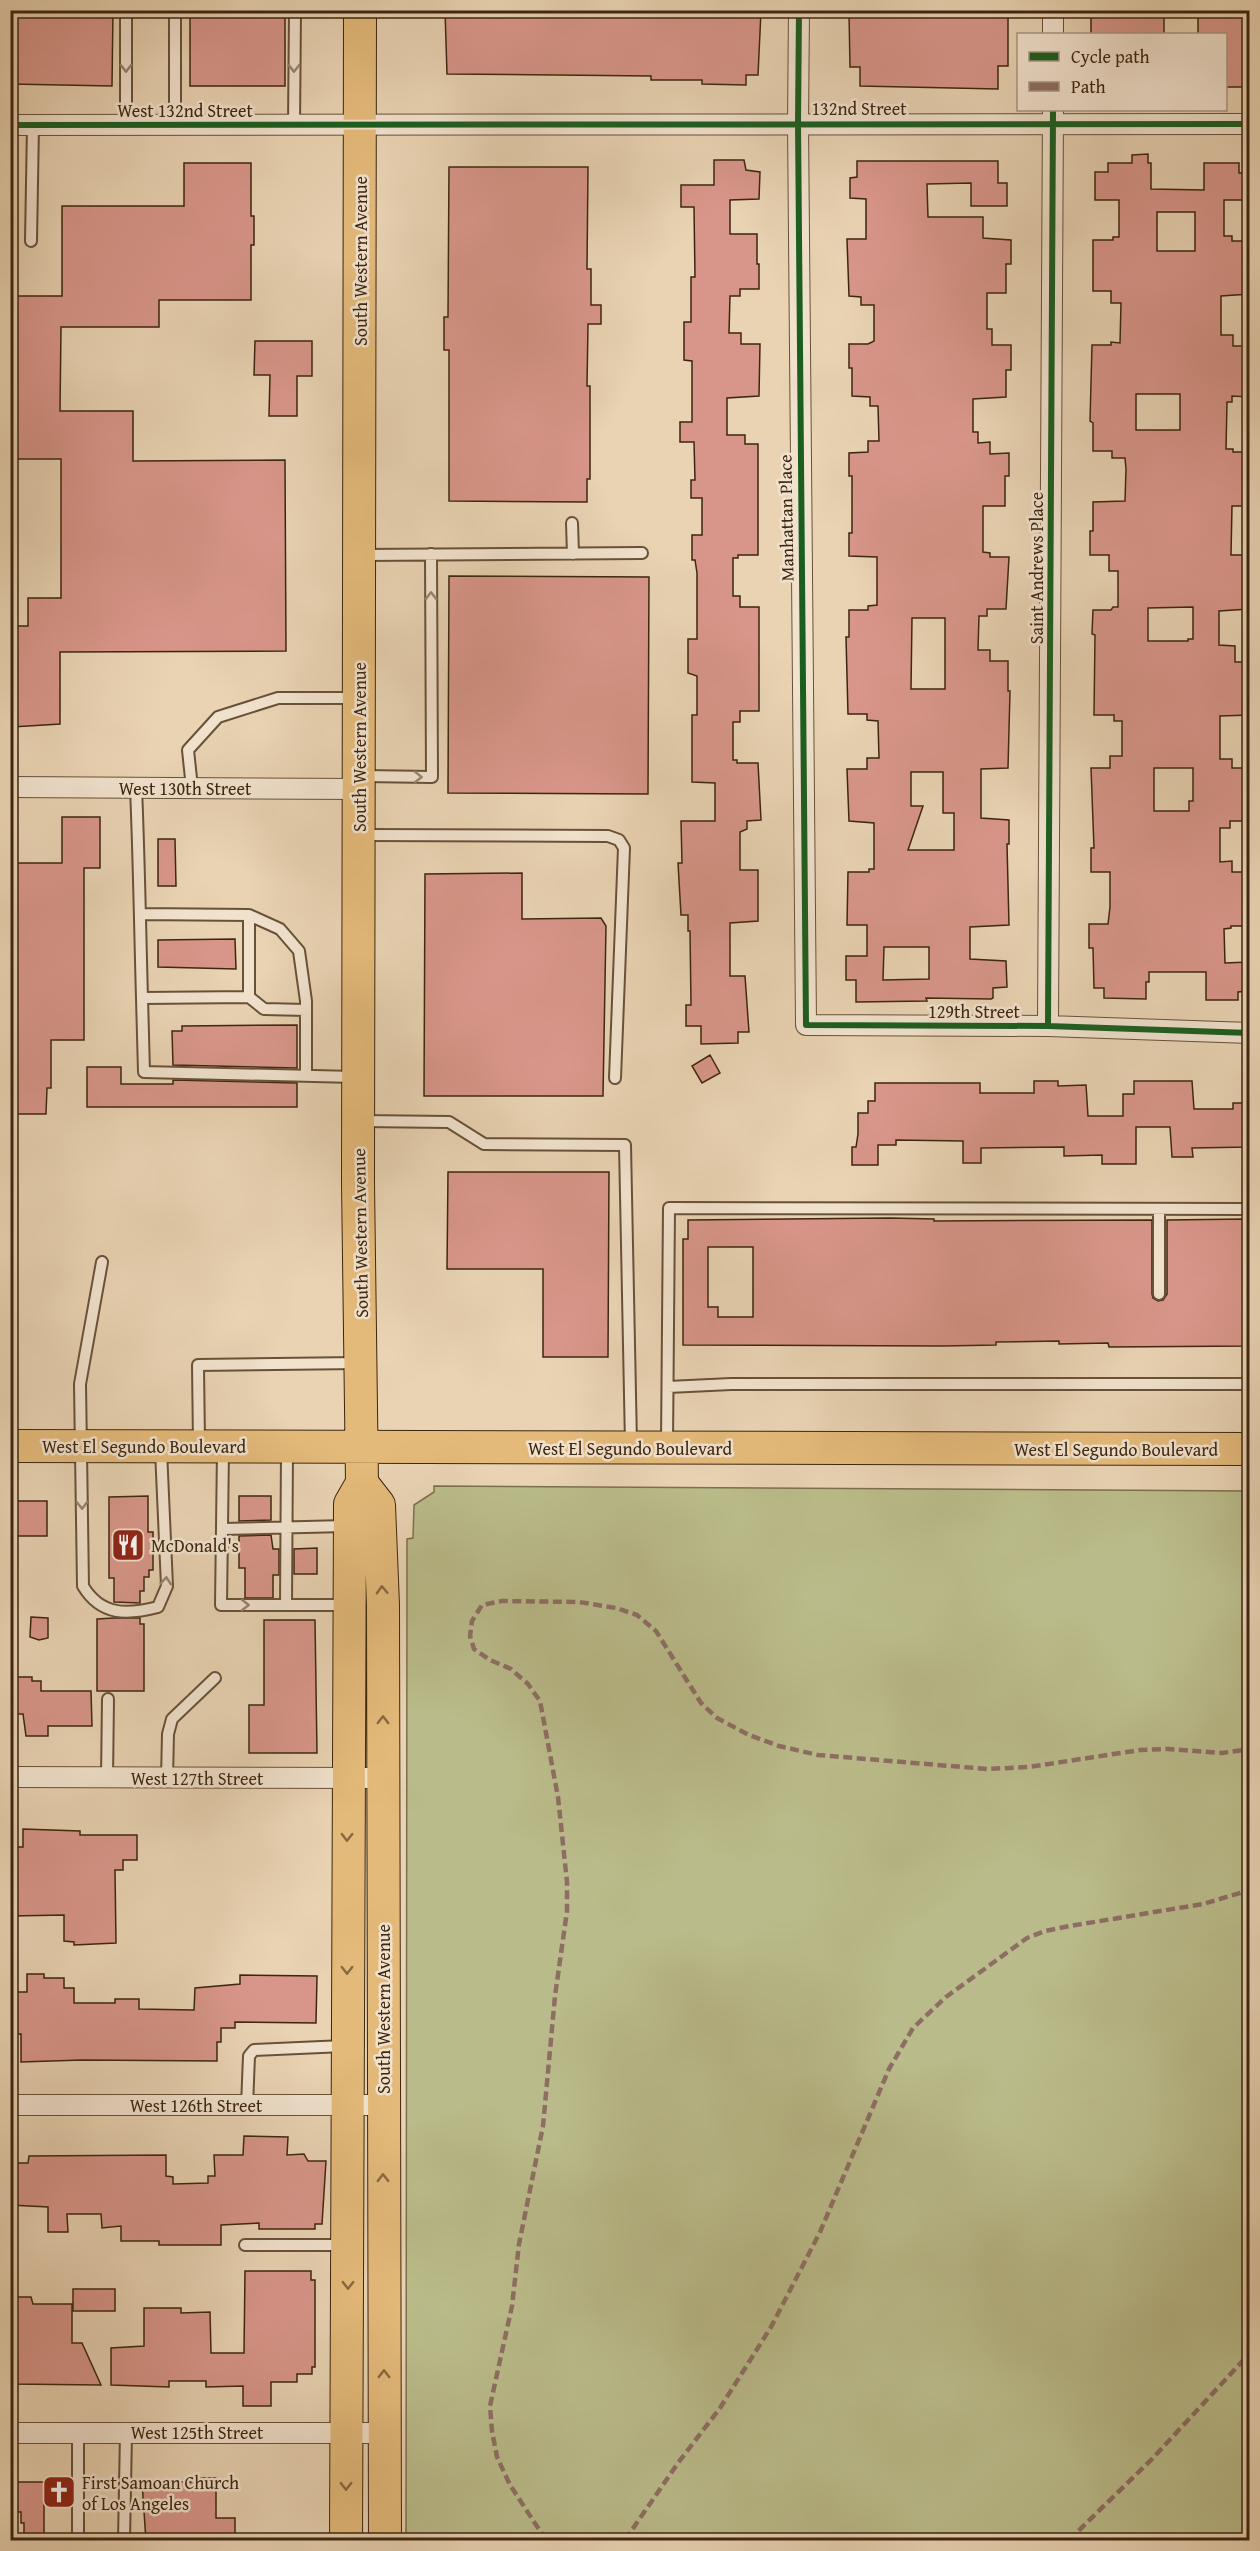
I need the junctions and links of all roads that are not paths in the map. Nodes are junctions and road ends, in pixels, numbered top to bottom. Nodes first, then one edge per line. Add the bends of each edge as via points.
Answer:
1 (126, 10) edge
2 (175, 10) edge
3 (295, 10) edge
4 (360, 10) edge
5 (799, 10) edge
6 (1053, 10) edge
7 (1053, 33) edge
8 (1053, 117) edge
9 (798, 123) junction
10 (1250, 124) edge
11 (10, 125) edge
12 (33, 125) junction
13 (126, 125) junction
14 (175, 125) junction
15 (294, 125) junction
16 (360, 125) junction
17 (31, 241) dead end
18 (572, 523) dead end
19 (642, 553) dead end
20 (431, 554) junction
21 (573, 554) junction
22 (360, 555) junction
23 (360, 698) junction
24 (359, 783) junction
25 (10, 787) edge
26 (136, 788) junction
27 (192, 788) junction
28 (359, 835) junction
29 (140, 914) junction
30 (249, 915) junction
31 (249, 997) junction
32 (142, 998) junction
33 (306, 1010) junction
34 (806, 1025) joint
35 (1048, 1026) junction
36 (1250, 1033) edge
37 (306, 1076) junction
38 (358, 1077) junction
39 (615, 1078) dead end
40 (358, 1121) junction
41 (1159, 1209) junction
42 (1250, 1209) edge
43 (102, 1262) dead end
44 (1159, 1294) dead end
45 (362, 1363) junction
46 (1250, 1384) edge
47 (668, 1387) junction
48 (10, 1446) edge
49 (82, 1446) junction
50 (161, 1446) junction
51 (211, 1446) junction
52 (287, 1446) junction
53 (361, 1446) junction
54 (631, 1448) junction
55 (667, 1448) junction
56 (1250, 1449) edge
57 (362, 1483) junction
58 (350, 1526) junction
59 (288, 1528) junction
60 (223, 1529) junction
61 (286, 1605) junction
62 (350, 1605) junction
63 (215, 1678) dead end
64 (108, 1699) dead end
65 (10, 1777) edge
66 (107, 1778) junction
67 (167, 1778) junction
68 (348, 1778) junction
69 (384, 1778) junction
70 (347, 2046) junction
71 (10, 2105) edge
72 (346, 2105) junction
73 (382, 2105) junction
74 (247, 2106) junction
75 (245, 2245) dead end
76 (348, 2245) junction
77 (346, 2432) junction
78 (10, 2433) edge
79 (78, 2433) junction
80 (126, 2433) junction
81 (384, 2433) junction
82 (78, 2541) edge
83 (124, 2541) edge
84 (346, 2541) edge
85 (385, 2541) edge

1 -> 13 lane
2 - 14 lane
3 -> 15 lane
4 - 16 main road, South Western Avenue
5 - 9 street, Manhattan Place
6 - 7 street
8 - 9 street, 132nd Street
8 - 10 street, 132nd Street
8 - 35 street, Saint Andrews Place
9 - 16 street, 132nd Street
9 - 34 street, Manhattan Place
11 - 12 street, West 132nd Street
12 - 13 street, West 132nd Street
12 - 17 lane
13 - 14 street, West 132nd Street
14 - 15 street, West 132nd Street
15 - 16 street, West 132nd Street
16 - 22 main road, South Western Avenue
18 - 21 lane
19 - 21 lane
20 - 21 lane
20 - 22 lane
24 -> 20 lane via 432,777
22 - 23 main road, South Western Avenue
23 - 24 main road, South Western Avenue
23 - 27 lane via 278,698 218,717 188,750
24 - 27 street, West 130th Street
24 - 28 main road, South Western Avenue
25 - 26 street, West 130th Street
26 - 27 street, West 130th Street
26 - 29 lane
28 - 38 main road, South Western Avenue
28 - 39 lane via 608,836 619,840 624,848
29 - 30 lane
29 - 32 lane
30 - 31 lane
30 - 33 lane via 280,929 299,951
31 - 32 lane
31 - 33 lane via 264,1009
32 - 37 lane via 144,1072
33 - 37 lane
34 - 35 street, 129th Street
35 - 36 street, 129th Street
37 - 38 lane
38 - 40 main road, South Western Avenue
40 - 45 main road, South Western Avenue
40 - 54 lane via 449,1122 484,1144 625,1145
41 - 42 lane
41 - 44 lane
41 - 47 lane via 669,1208
43 - 49 lane via 80,1384
45 - 51 lane via 198,1365
45 - 53 main road, South Western Avenue
46 - 47 lane
47 - 55 lane
48 - 49 main road, West El Segundo Boulevard
49 - 50 main road, West El Segundo Boulevard
49 -> 50 lane via 83,1586 92,1601 115,1611 139,1612 158,1607 167,1586
50 - 51 main road, West El Segundo Boulevard
51 - 52 main road, West El Segundo Boulevard
51 - 60 lane
52 - 53 main road, West El Segundo Boulevard
52 - 59 lane
53 - 54 main road, West El Segundo Boulevard
53 - 57 main road, South Western Avenue
54 - 55 main road, West El Segundo Boulevard
55 - 56 main road, West El Segundo Boulevard
57 - 58 main road, South Western Avenue via 350,1504
69 -> 57 main road, South Western Avenue via 379,1505
58 - 59 lane
58 - 62 main road, South Western Avenue
59 - 60 lane
59 - 61 lane
60 -> 61 lane via 221,1605
61 - 62 lane
62 - 68 main road, South Western Avenue
63 - 67 lane via 172,1719
64 - 66 lane
65 - 66 street, West 127th Street
66 - 67 street, West 127th Street
67 - 68 street, West 127th Street
68 - 69 street, West 127th Street
68 -> 70 main road, South Western Avenue
69 - 73 main road, South Western Avenue
70 - 72 main road, South Western Avenue
70 - 74 lane via 254,2050 249,2056
71 - 74 street, West 126th Street
72 - 73 street, West 126th Street
72 - 74 street, West 126th Street
72 - 76 main road, South Western Avenue
81 -> 73 main road, South Western Avenue
75 - 76 lane
76 -> 77 main road, South Western Avenue
77 - 80 street, West 125th Street
77 - 81 street, West 125th Street
77 -> 84 main road, South Western Avenue
78 - 79 street, West 125th Street
79 - 80 street, West 125th Street
79 - 82 lane
80 - 83 lane
81 - 85 main road, South Western Avenue

